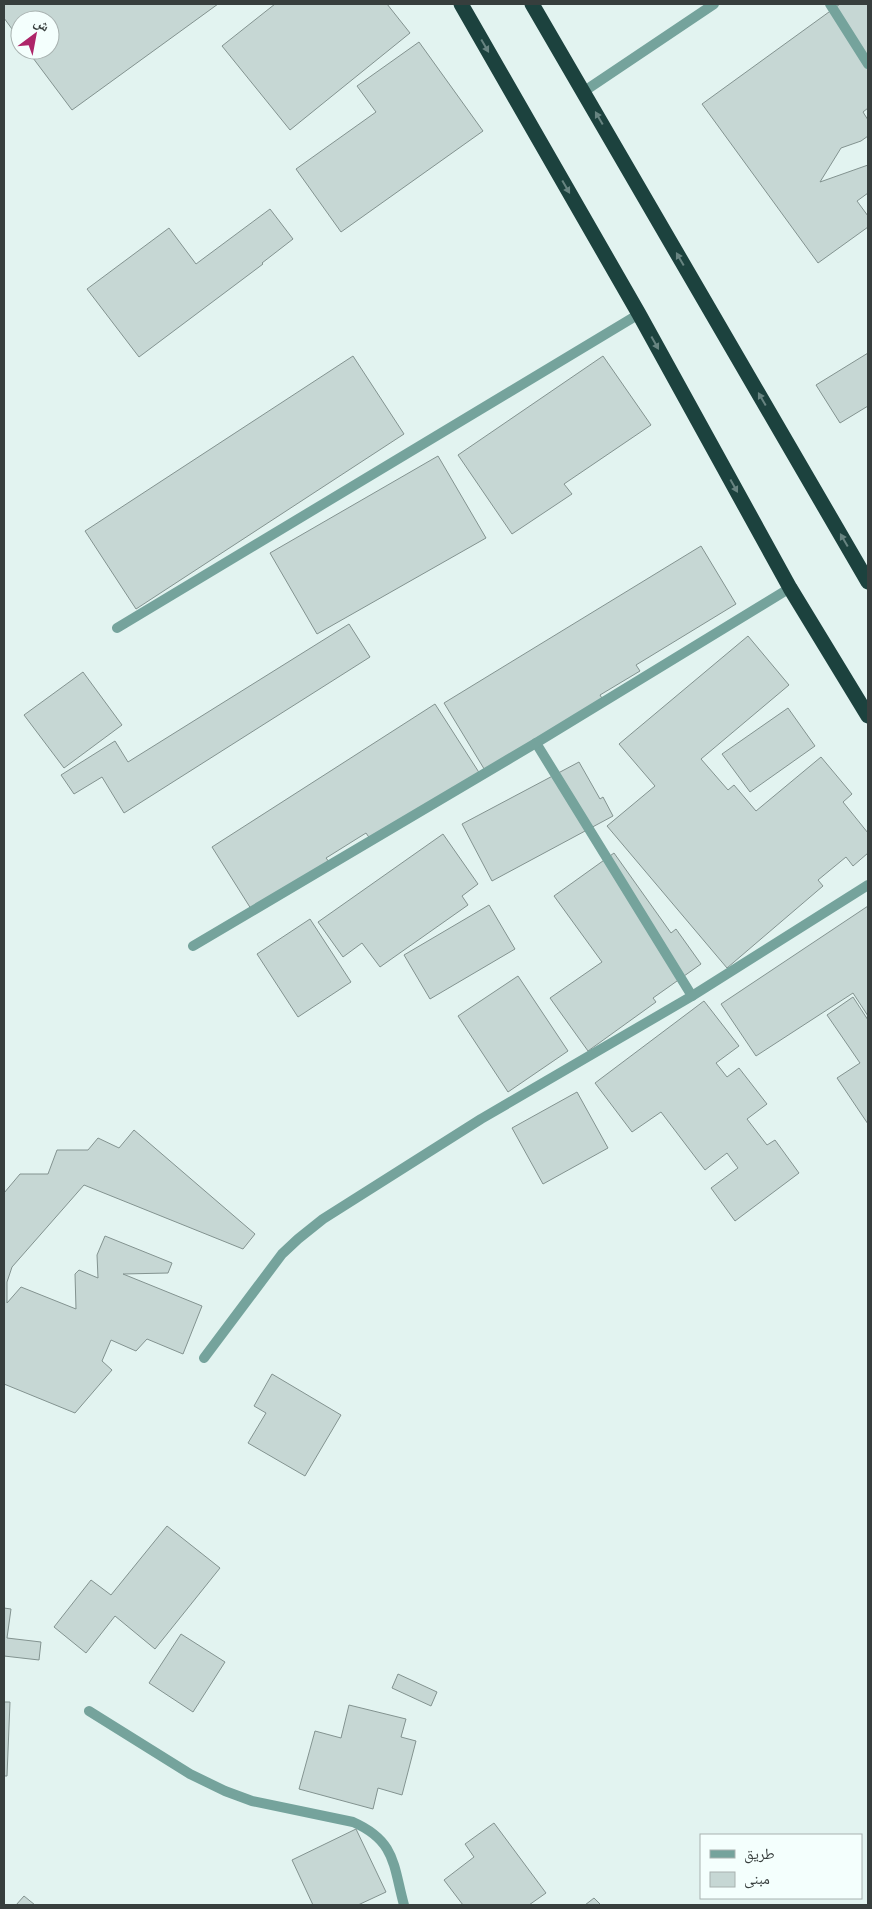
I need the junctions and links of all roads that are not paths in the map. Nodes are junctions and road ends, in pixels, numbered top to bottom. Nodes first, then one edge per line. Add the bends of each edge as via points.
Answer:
1 (461, 4) edge
2 (532, 4) edge
3 (714, 4) edge
4 (830, 4) edge
5 (868, 64) edge
6 (583, 92) junction
7 (639, 314) junction
8 (868, 582) edge
9 (790, 588) junction
10 (117, 628) dead end
11 (868, 716) edge
12 (536, 743) junction
13 (868, 885) edge
14 (193, 946) dead end
15 (692, 996) junction
16 (204, 1358) dead end
17 (89, 1711) dead end
18 (404, 1905) edge

1 -> 7 highway
2 - 6 highway
3 - 6 street
4 - 5 street
8 -> 6 highway
7 -> 9 highway
7 - 10 street
9 - 11 highway
9 - 12 street
12 - 14 street
12 - 15 street
13 - 15 street
15 - 16 street via 481,1119 323,1219 282,1254
17 - 18 street via 190,1774 225,1791 252,1801 353,1822 367,1828 391,1853

